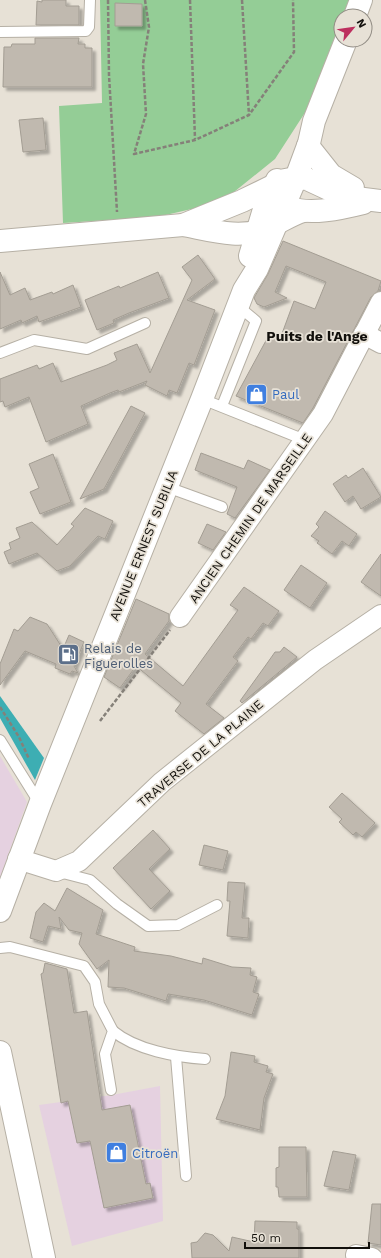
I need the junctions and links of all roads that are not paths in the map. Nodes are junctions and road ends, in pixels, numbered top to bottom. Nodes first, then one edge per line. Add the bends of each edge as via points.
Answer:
1 (90, 0) edge
2 (0, 32) edge
3 (343, 48) edge
4 (314, 121) junction
5 (308, 146) junction
6 (296, 178) junction
7 (274, 185) junction
8 (242, 201) junction
9 (378, 201) edge
10 (282, 211) junction
11 (183, 225) junction
12 (206, 229) junction
13 (256, 232) junction
14 (0, 241) edge
15 (242, 289) junction
16 (381, 302) edge
17 (145, 323) dead end
18 (373, 339) edge
19 (0, 353) edge
20 (202, 399) junction
21 (222, 406) junction
22 (305, 440) junction
23 (167, 486) junction
24 (222, 506) dead end
25 (381, 615) edge
26 (180, 617) road end
27 (0, 740) edge
28 (40, 804) junction
29 (18, 859) junction
30 (56, 871) junction
31 (217, 905) dead end
32 (0, 911) edge
33 (0, 948) edge
34 (113, 1031) junction
35 (0, 1052) edge
36 (176, 1057) junction
37 (205, 1058) dead end
38 (111, 1090) dead end
39 (186, 1176) dead end
40 (44, 1258) edge

1 - 2 lane via 89,27 86,31
3 - 4 main road
4 - 5 main road, AVENUE ERNEST SUBILIA
4 - 7 main road via 300,139
5 - 6 main road, AVENUE ERNEST SUBILIA
5 - 9 main road via 331,175
6 - 7 main road
6 - 9 main road via 307,179 337,193
6 - 10 main road, AVENUE ERNEST SUBILIA
7 - 8 main road
7 - 10 main road
8 - 10 main road via 255,200
8 - 11 main road
9 - 10 main road via 342,208
10 - 13 main road
10 - 15 main road, AVENUE ERNEST SUBILIA via 257,269
11 - 12 main road
11 - 14 main road
12 - 13 main road via 239,234
12 - 15 main road via 229,245 237,255
13 - 15 main road, AVENUE ERNEST SUBILIA
15 - 20 main road, AVENUE ERNEST SUBILIA
15 - 21 lane via 256,322
16 - 18 street, ANCIEN CHEMIN DE MARSEILLE
17 - 19 lane via 86,349 34,340
18 - 22 street, ANCIEN CHEMIN DE MARSEILLE
20 - 21 lane
20 - 23 main road, AVENUE ERNEST SUBILIA
21 - 22 lane
22 - 26 street, ANCIEN CHEMIN DE MARSEILLE
23 - 24 lane
23 - 28 main road, AVENUE ERNEST SUBILIA
25 - 30 street, TRAVERSE DE LA PLAINE via 315,660 162,782 79,861
27 - 28 lane
28 - 29 main road, AVENUE ERNEST SUBILIA
29 - 30 street
29 - 32 main road, AVENUE ERNEST SUBILIA
30 - 31 lane via 90,880 117,904 148,926 178,925
33 - 34 lane via 10,947 84,966 95,982 99,1004
34 - 36 lane via 123,1039
34 - 38 lane via 105,1054
35 - 40 main road
36 - 37 lane
36 - 39 lane

